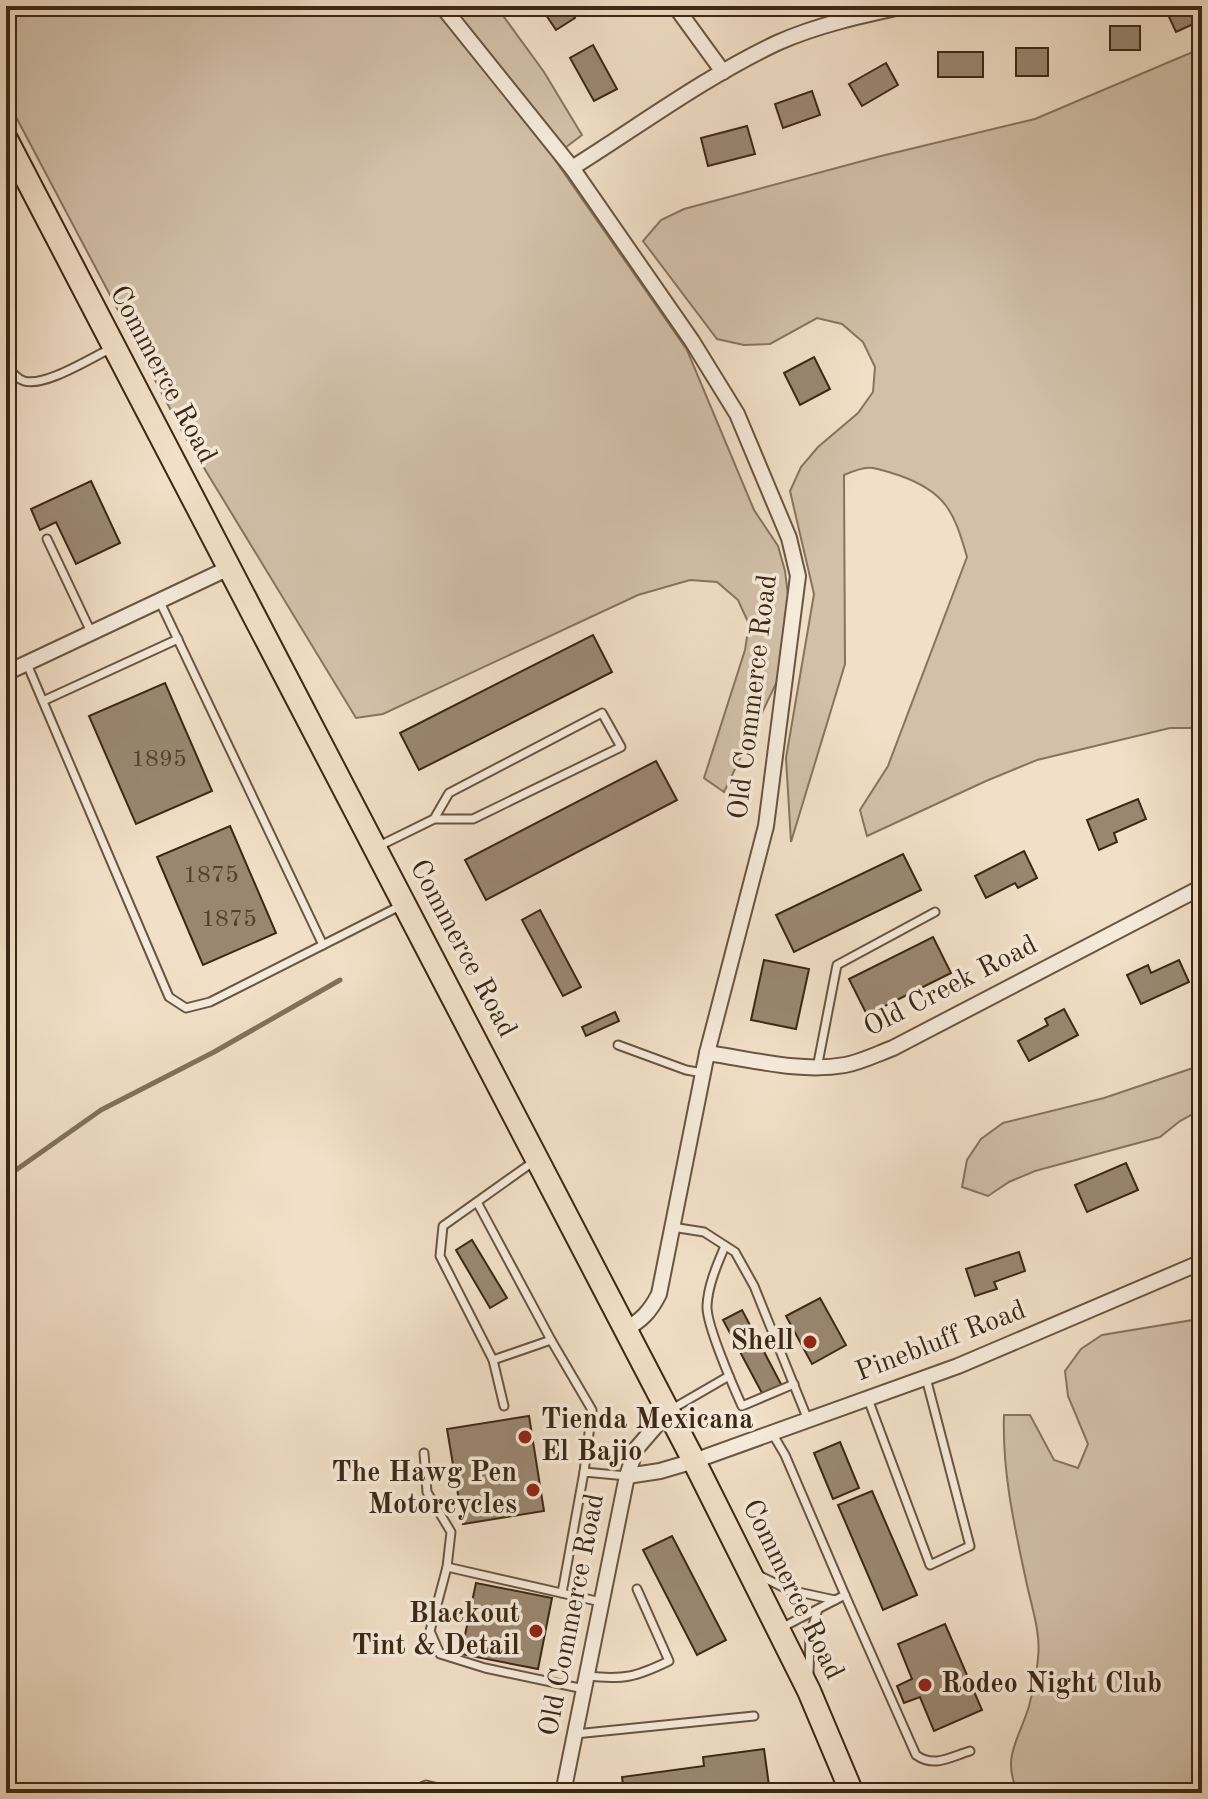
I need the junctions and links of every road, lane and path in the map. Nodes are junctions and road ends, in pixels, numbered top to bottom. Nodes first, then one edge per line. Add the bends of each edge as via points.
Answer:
1 (442, 6) edge
2 (675, 6) edge
3 (906, 6) edge
4 (723, 72) junction
5 (6, 139) edge
6 (572, 168) junction
7 (114, 347) junction
8 (6, 364) edge
9 (47, 539) dead end
10 (229, 568) junction
11 (160, 602) junction
12 (92, 634) junction
13 (178, 639) junction
14 (27, 664) junction
15 (6, 673) edge
16 (43, 701) junction
17 (434, 819) junction
18 (375, 848) junction
19 (1202, 887) edge
20 (404, 904) junction
21 (935, 912) dead end
22 (323, 945) junction
23 (618, 1045) dead end
24 (707, 1053) junction
25 (817, 1068) junction
26 (703, 1073) junction
27 (537, 1159) junction
28 (477, 1202) junction
29 (672, 1227) junction
30 (725, 1246) junction
31 (1202, 1262) edge
32 (624, 1330) junction
33 (551, 1340) junction
34 (493, 1360) junction
35 (729, 1376) junction
36 (926, 1378) junction
37 (794, 1384) junction
38 (868, 1399) junction
39 (504, 1406) dead end
40 (668, 1412) junction
41 (808, 1420) junction
42 (772, 1433) junction
43 (424, 1453) dead end
44 (694, 1461) junction
45 (584, 1472) junction
46 (627, 1476) junction
47 (447, 1567) junction
48 (750, 1571) junction
49 (637, 1589) dead end
50 (562, 1593) junction
51 (845, 1595) junction
52 (835, 1600) junction
53 (601, 1602) junction
54 (818, 1609) junction
55 (779, 1629) junction
56 (586, 1682) junction
57 (809, 1691) junction
58 (754, 1716) dead end
59 (575, 1734) junction
60 (970, 1751) dead end
61 (406, 1793) edge
62 (461, 1793) edge
63 (563, 1793) edge
64 (852, 1793) edge

1 - 6 street, Old Commerce Road
2 - 4 street
3 - 4 street via 816,29
4 - 6 street
5 - 7 highway, Commerce Road
6 - 24 street, Old Commerce Road via 737,414 789,538 798,576 766,826
7 - 8 lane via 46,380 24,381
7 - 10 highway, Commerce Road
9 - 12 lane
10 - 11 street
10 - 18 highway, Commerce Road
11 - 12 street
11 - 13 lane
12 - 14 street
13 - 16 lane
13 - 22 lane
14 - 15 street
14 - 16 lane
16 - 22 lane via 169,997 186,1008 210,1002
17 - 17 lane via 449,793 602,713 621,747 473,819
17 - 18 lane
18 - 20 highway, Commerce Road
19 - 25 street, Old Creek Road via 893,1048 846,1065
20 - 22 lane
20 - 27 highway, Commerce Road
21 - 25 lane via 837,965
23 - 26 lane
24 - 25 street, Old Creek Road
24 - 26 street, Old Commerce Road
26 - 29 street, Old Commerce Road
27 - 28 lane
27 - 32 highway, Commerce Road
28 - 33 lane
28 - 34 lane via 443,1226 440,1256
29 - 30 lane via 704,1232
29 - 32 street, Old Commerce Road via 659,1294 641,1321
30 - 35 lane via 707,1308
30 - 37 lane via 735,1252 754,1286
31 - 36 street, Pinebluff Road
32 - 40 highway, Commerce Road
33 - 34 lane
33 - 45 lane via 592,1410
34 - 39 lane
35 - 37 lane via 742,1406
35 - 40 lane
36 - 38 street, Pinebluff Road
36 - 38 lane via 970,1546 930,1565
37 - 41 lane
38 - 41 street, Pinebluff Road
40 - 44 highway, Commerce Road
40 - 46 street, Old Commerce Road via 636,1449
41 - 42 street, Pinebluff Road
42 - 44 street, Pinebluff Road
42 - 51 lane
43 - 47 lane via 427,1492 451,1532
44 - 46 street, Pinebluff Road
44 - 48 highway, Commerce Road
45 - 46 lane
45 - 50 lane
46 - 53 street, Old Commerce Road
47 - 50 lane
47 - 56 lane via 430,1631 440,1654 485,1668
48 - 52 lane via 789,1590
48 - 55 highway, Commerce Road
49 - 56 lane via 669,1661 639,1675
50 - 53 lane
51 - 52 lane
51 - 60 lane via 916,1755 935,1763
52 - 54 lane
53 - 56 street, Old Commerce Road
54 - 55 lane
54 - 57 lane via 810,1635
55 - 57 highway, Commerce Road
56 - 59 street, Old Commerce Road
57 - 64 highway, Commerce Road
58 - 59 lane
59 - 63 street, Old Commerce Road
61 - 62 lane via 426,1785

